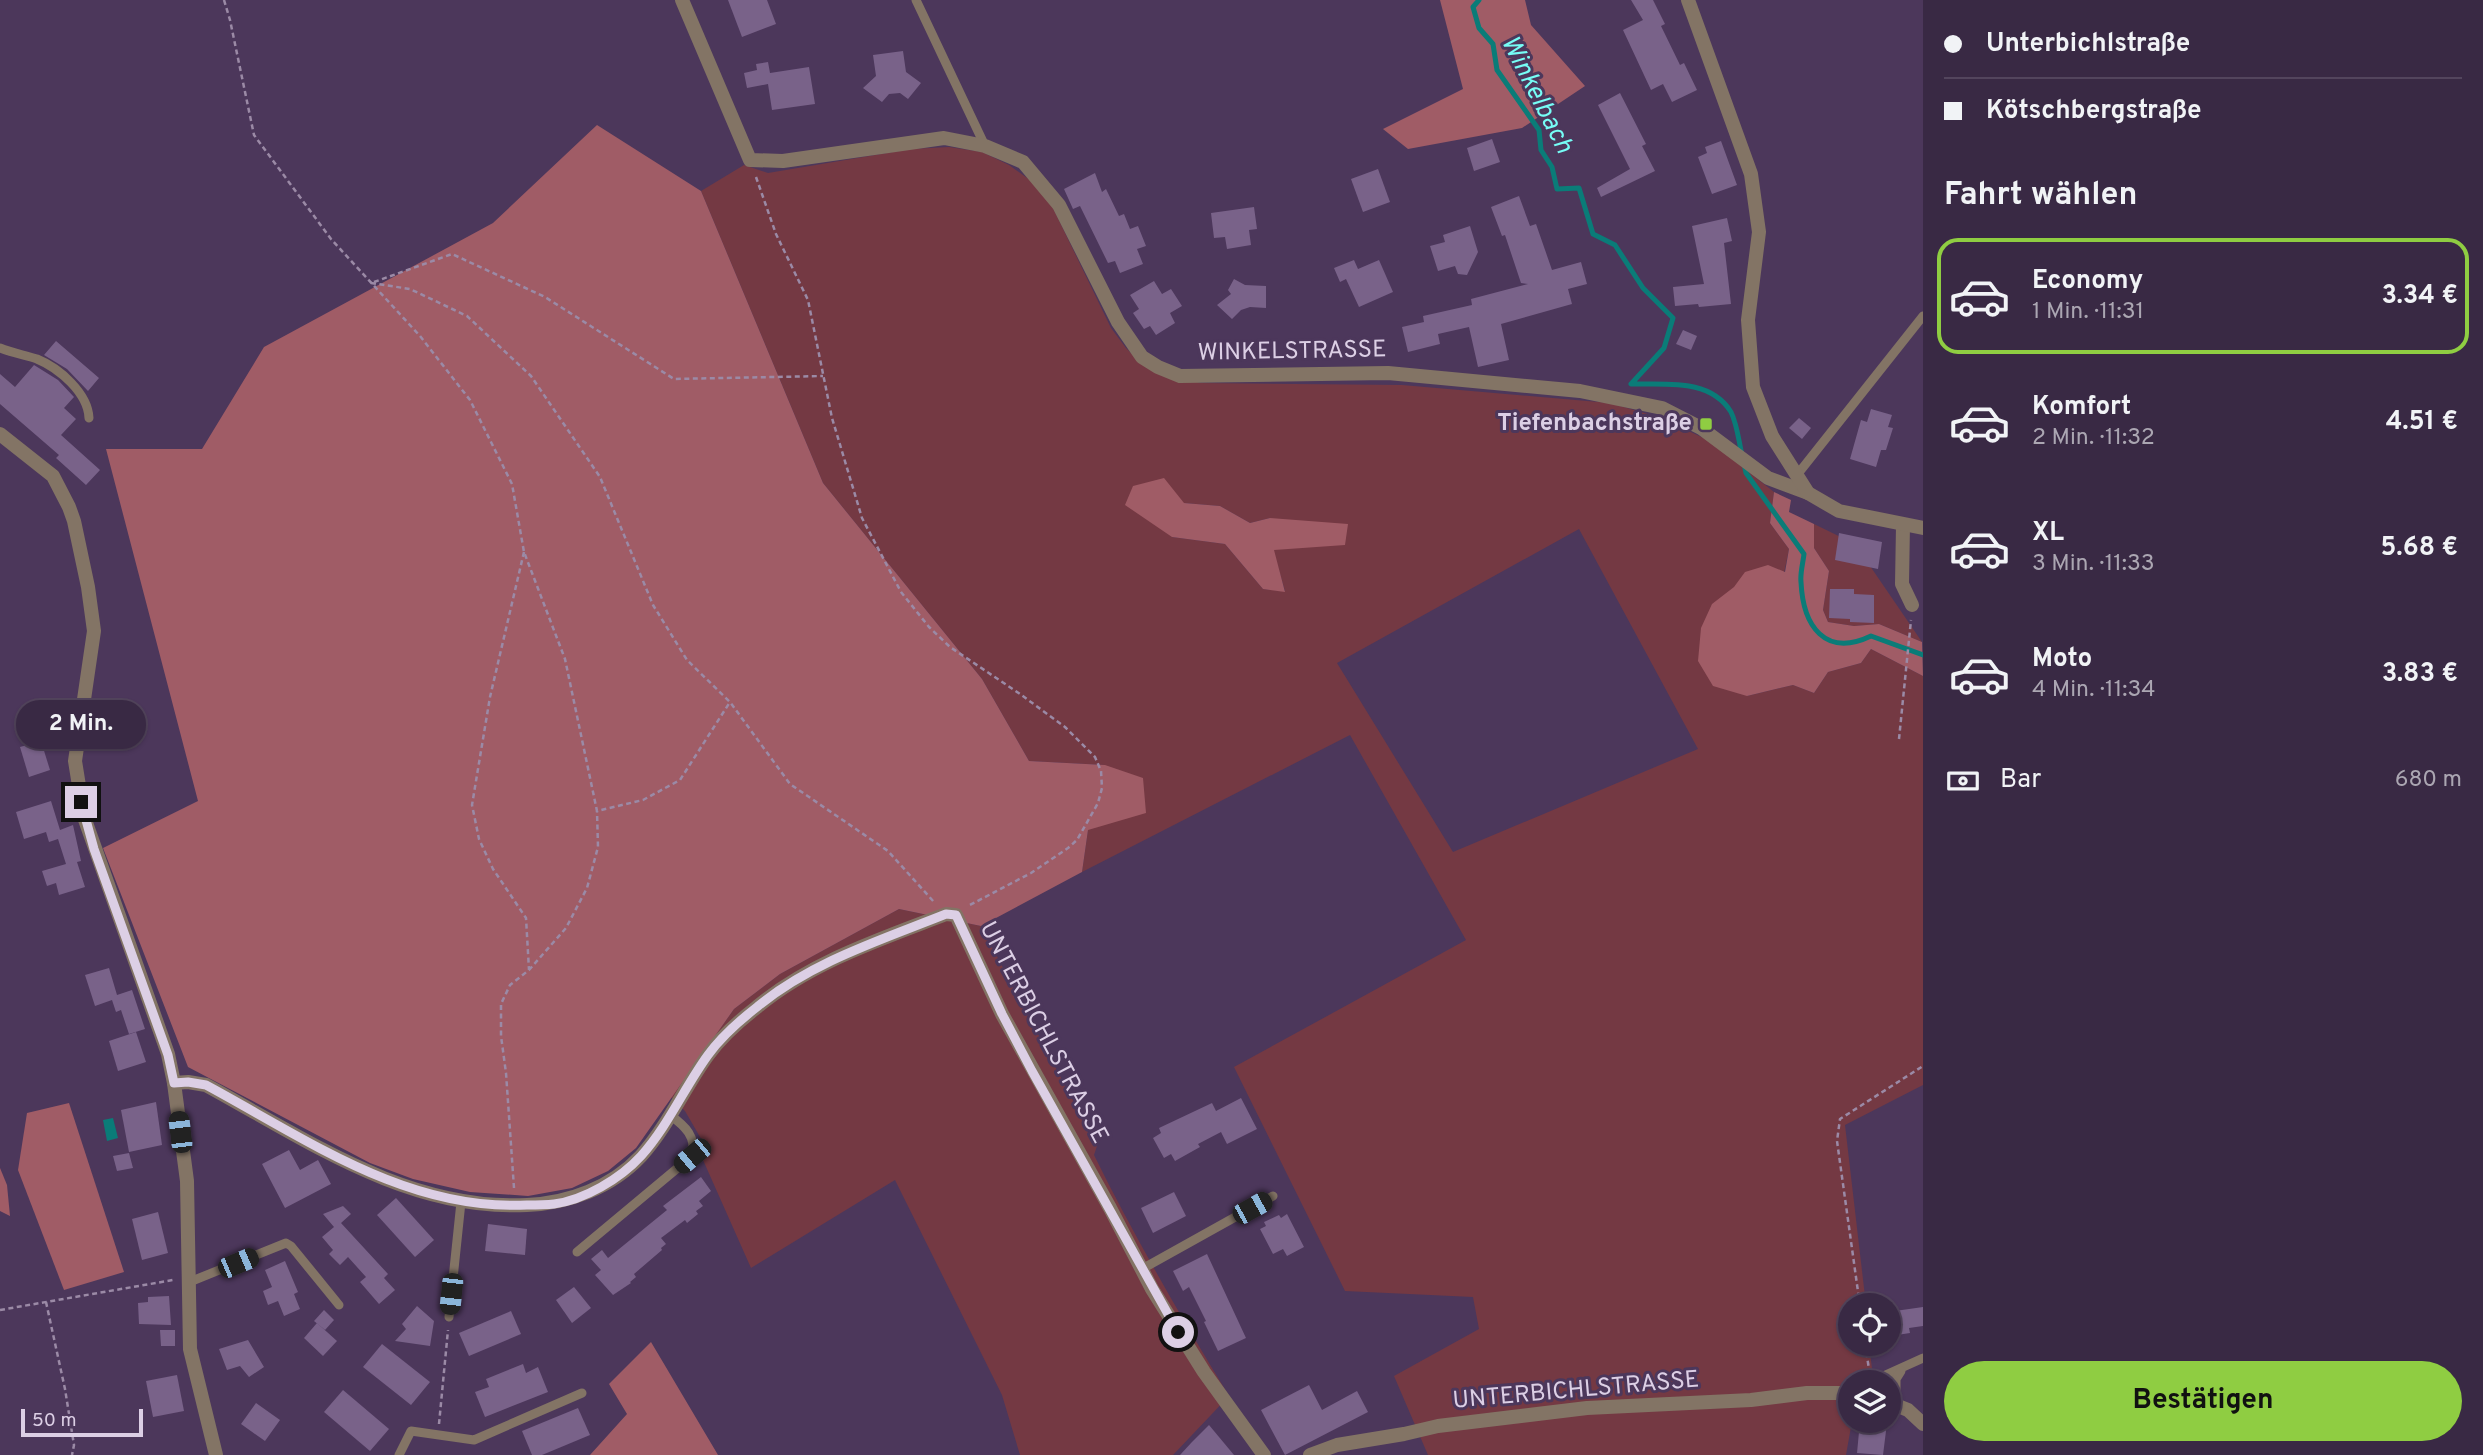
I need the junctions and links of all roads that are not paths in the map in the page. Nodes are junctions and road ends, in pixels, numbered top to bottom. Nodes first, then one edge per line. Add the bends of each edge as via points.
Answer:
1 (682, 0) edge
2 (916, 0) edge
3 (1688, 0) edge
4 (985, 146) junction
5 (1923, 316) edge
6 (0, 348) edge
7 (89, 418) dead end
8 (0, 433) edge
9 (1797, 475) junction
10 (1808, 493) junction
11 (1903, 525) junction
12 (1923, 528) edge
13 (1912, 605) road end
14 (174, 1083) junction
15 (670, 1115) junction
16 (1273, 1196) dead end
17 (461, 1202) junction
18 (577, 1252) dead end
19 (1142, 1269) junction
20 (187, 1281) junction
21 (339, 1305) dead end
22 (449, 1317) road end
23 (1923, 1358) edge
24 (1902, 1370) edge
25 (582, 1393) dead end
26 (1838, 1393) edge
27 (1901, 1407) edge
28 (1923, 1424) edge
29 (216, 1455) edge
30 (400, 1455) edge
31 (1264, 1455) edge
32 (1310, 1455) edge

1 - 4 street, WINKELSTRASSE via 750,160 783,161 944,138
2 - 4 lane
3 - 9 street via 1751,174 1759,232 1748,320 1753,387 1772,436
4 - 10 street, WINKELSTRASSE via 1023,162 1059,205 1118,322 1142,357 1158,367 1180,376 1388,373 1580,391 1662,408 1701,428 1768,478
5 - 9 lane
6 - 7 lane via 34,358 55,371 85,398
8 - 14 street via 53,477 74,521 94,631 75,761 83,817
9 - 10 street
10 - 11 street via 1839,511
11 - 12 street
11 - 13 street via 1902,584
14 - 17 street, UNTERBICHLSTRASSE via 206,1085 366,1172 426,1195
14 - 20 street via 187,1181
15 - 17 street, UNTERBICHLSTRASSE via 641,1156 579,1197 555,1204 516,1206
15 - 18 lane via 692,1137 692,1156
15 - 19 street, UNTERBICHLSTRASSE via 717,1044 785,986 876,942 949,914 958,918 1002,1014
16 - 19 lane
17 - 22 lane
19 - 31 street, UNTERBICHLSTRASSE via 1204,1371
20 - 21 lane via 286,1244
20 - 29 street via 190,1349
23 - 24 lane
25 - 30 lane via 474,1440 411,1431
26 - 32 street, UNTERBICHLSTRASSE via 1587,1408 1438,1426 1337,1445
27 - 28 street

